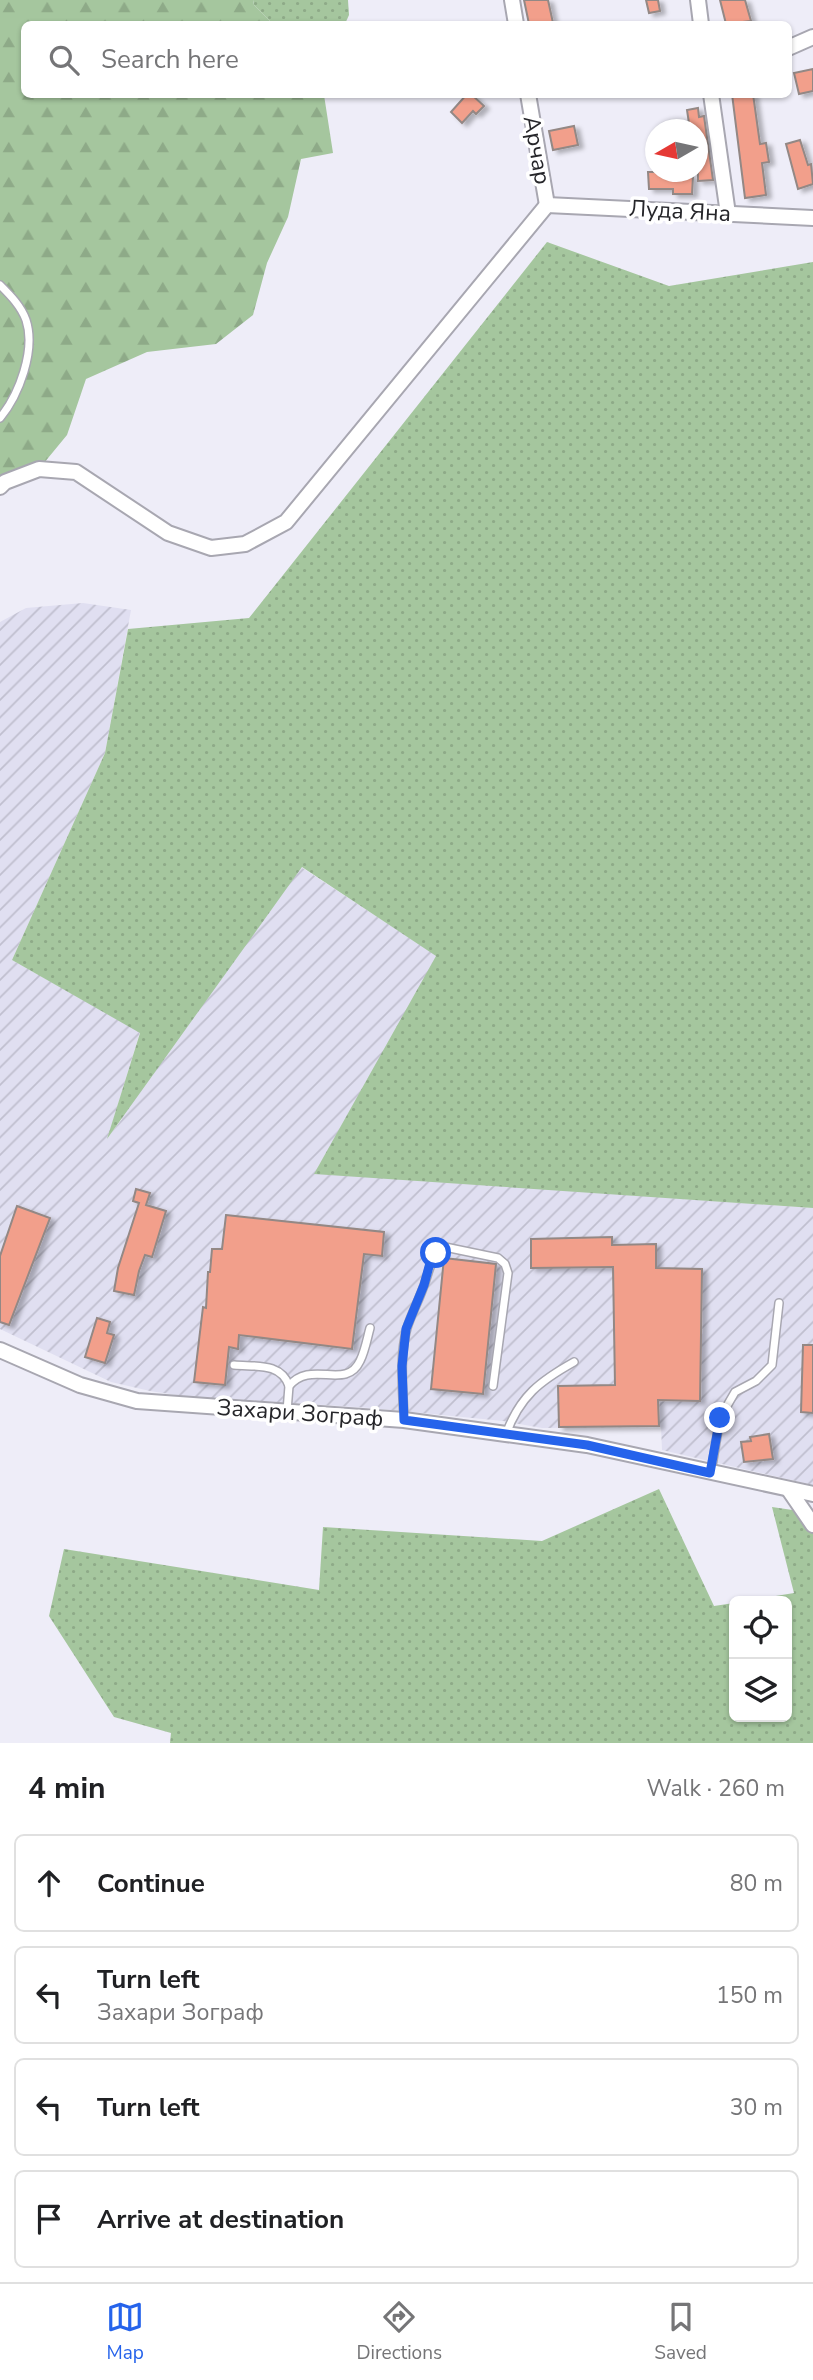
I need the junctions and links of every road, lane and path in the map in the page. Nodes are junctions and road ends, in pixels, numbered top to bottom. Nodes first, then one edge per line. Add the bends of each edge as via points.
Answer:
1 (512, 0) edge
2 (698, 0) edge
3 (516, 21) edge
4 (701, 21) edge
5 (813, 37) edge
6 (792, 47) edge
7 (529, 98) edge
8 (712, 98) edge
9 (547, 205) junction
10 (728, 214) junction
11 (813, 218) edge
12 (0, 285) edge
13 (0, 418) edge
14 (0, 487) edge
15 (779, 1303) dead end
16 (370, 1328) dead end
17 (0, 1350) edge
18 (574, 1363) dead end
19 (234, 1365) dead end
20 (289, 1386) junction
21 (493, 1387) dead end
22 (287, 1412) junction
23 (404, 1420) junction
24 (506, 1434) junction
25 (710, 1473) junction
26 (789, 1490) junction
27 (813, 1494) edge
28 (813, 1525) edge

1 - 3 street
2 - 4 street
5 - 6 street
7 - 9 street, Арчар
8 - 10 street
9 - 10 street, Луда Яна
9 - 14 street via 286,522 245,544 211,548 168,533 76,472 39,469
10 - 11 street, Луда Яна
12 - 13 lane via 15,299 26,321 28,355 20,383
15 - 25 lane via 772,1365 735,1392 720,1418
16 - 20 lane via 354,1370 338,1376 308,1373
17 - 22 street, Захари Зограф via 80,1385 137,1401
18 - 24 lane via 547,1377 527,1395
19 - 20 lane via 277,1368
20 - 22 lane
21 - 23 lane via 508,1273 505,1264 498,1258 445,1247 430,1263 406,1329
22 - 23 street, Захари Зограф
23 - 24 street, Захари Зограф
24 - 25 street, Захари Зограф via 587,1445
25 - 26 street, Захари Зограф
26 - 27 street, Захари Зограф
26 - 28 street

